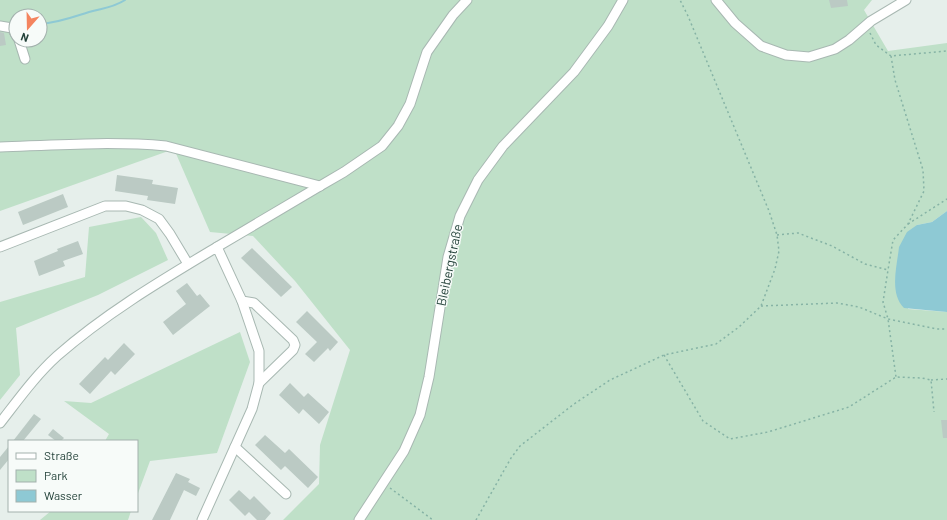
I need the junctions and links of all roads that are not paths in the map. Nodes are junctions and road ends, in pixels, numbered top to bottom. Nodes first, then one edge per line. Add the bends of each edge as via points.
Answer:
1 (468, 0) edge
2 (623, 0) edge
3 (716, 0) edge
4 (906, 0) edge
5 (22, 48) edge
6 (25, 59) dead end
7 (0, 147) edge
8 (320, 186) junction
9 (0, 247) edge
10 (217, 247) junction
11 (188, 264) junction
12 (242, 301) junction
13 (258, 383) junction
14 (0, 423) edge
15 (235, 447) junction
16 (286, 494) dead end
17 (202, 520) edge
18 (359, 520) edge

1 - 8 street via 453,15 427,52 410,104 398,126 382,146
2 - 18 street, Bleibergstraße via 608,26 574,72 503,146 478,180 460,216 448,257 429,377 420,415 404,450
3 - 4 street via 735,23 761,46 786,55 809,57 835,49 868,23
5 - 6 street
7 - 8 street via 116,143 166,146
8 - 10 street
9 - 11 street via 105,206 126,206 142,210 159,219
10 - 11 street
10 - 12 street
11 - 14 street via 102,320 57,357 31,383
12 - 13 street via 258,350
12 - 13 street via 254,303 295,345 293,350
13 - 15 street via 252,409
15 - 16 street
15 - 17 street

